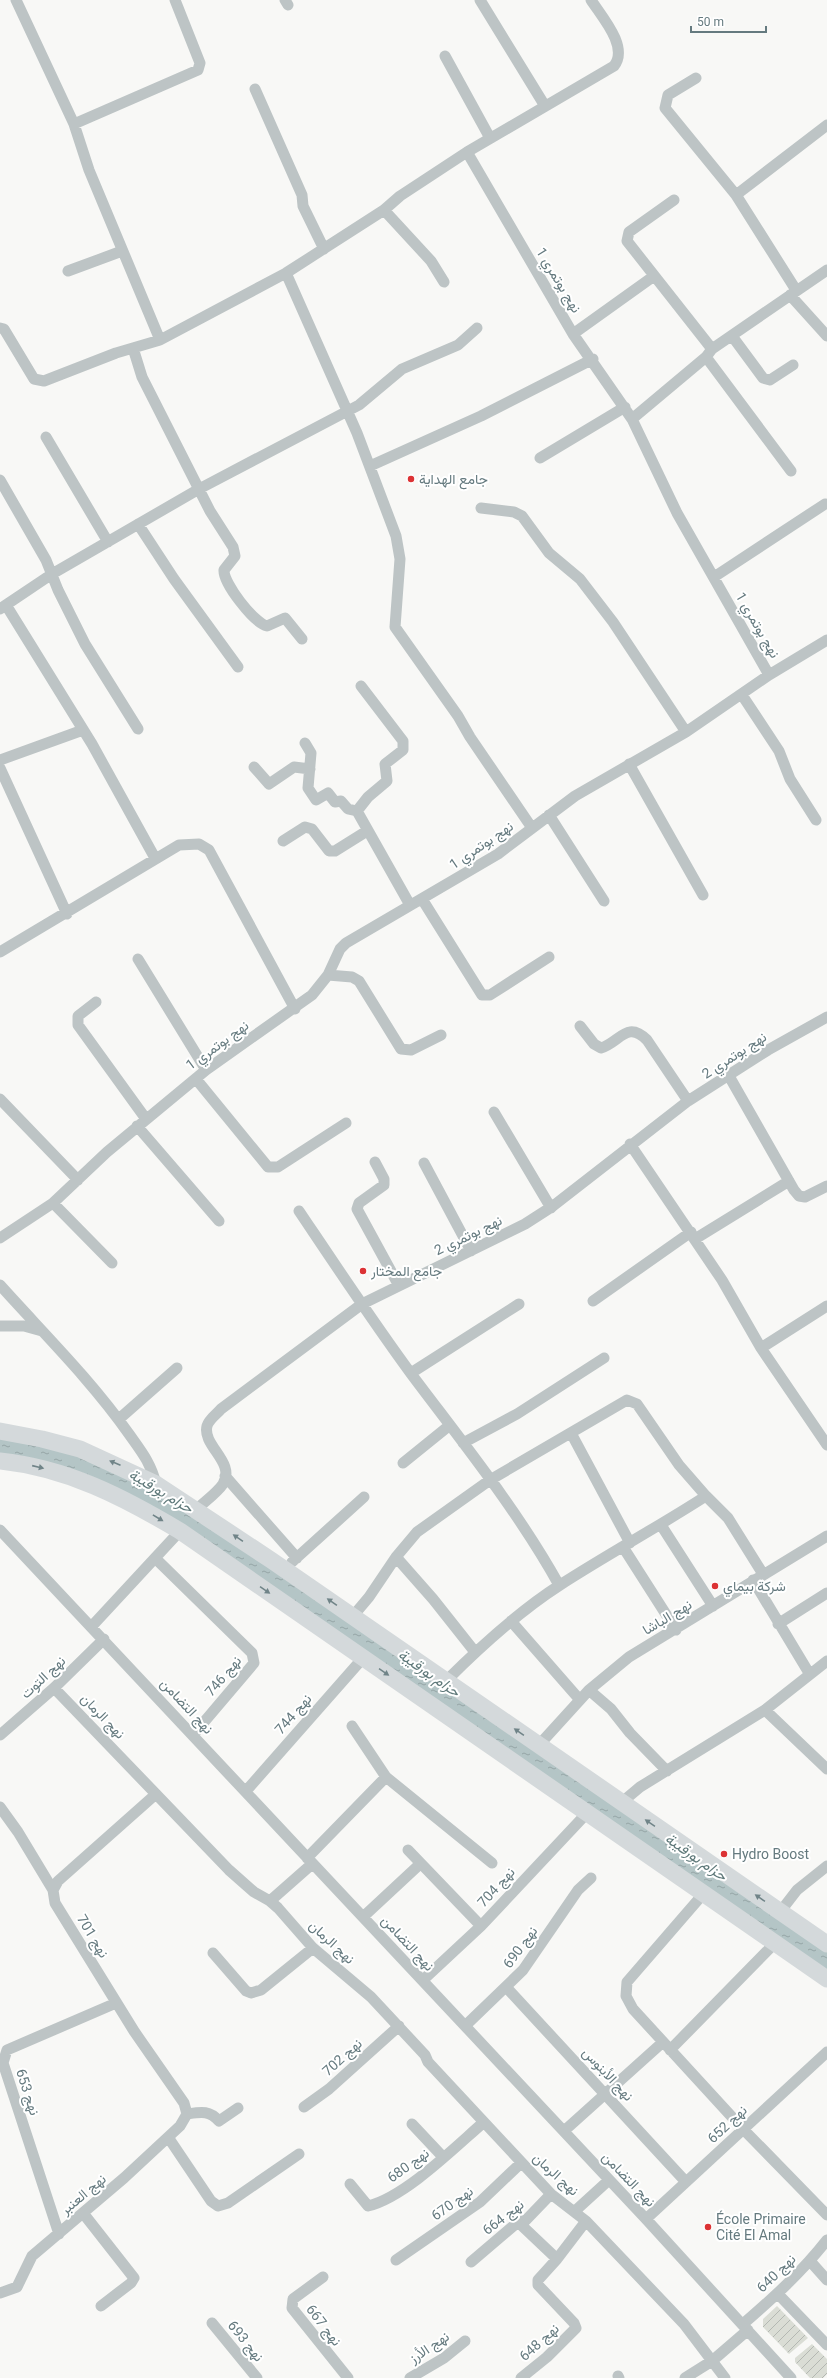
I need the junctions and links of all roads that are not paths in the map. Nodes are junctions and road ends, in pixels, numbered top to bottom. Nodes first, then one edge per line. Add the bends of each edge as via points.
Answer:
1 (16, 0) edge
2 (175, 0) edge
3 (480, 0) edge
4 (591, 0) edge
5 (445, 56) dead end
6 (696, 78) dead end
7 (255, 89) dead end
8 (545, 106) junction
9 (74, 124) junction
10 (827, 125) edge
11 (490, 138) junction
12 (467, 152) junction
13 (736, 195) junction
14 (674, 200) dead end
15 (384, 210) junction
16 (324, 249) junction
17 (122, 251) junction
18 (827, 270) edge
19 (68, 271) dead end
20 (286, 273) junction
21 (654, 276) junction
22 (444, 282) dead end
23 (793, 292) junction
24 (0, 328) edge
25 (478, 328) dead end
26 (573, 334) junction
27 (732, 336) junction
28 (827, 336) edge
29 (160, 340) junction
30 (133, 348) junction
31 (709, 353) junction
32 (593, 359) junction
33 (793, 365) dead end
34 (625, 407) junction
35 (347, 412) junction
36 (632, 418) junction
37 (46, 437) dead end
38 (540, 458) dead end
39 (370, 466) junction
40 (791, 471) dead end
41 (0, 480) edge
42 (199, 488) junction
43 (825, 504) dead end
44 (481, 508) dead end
45 (138, 524) junction
46 (108, 542) junction
47 (52, 574) junction
48 (714, 577) junction
49 (3, 607) edge
50 (302, 639) dead end
51 (827, 640) edge
52 (238, 667) dead end
53 (769, 676) junction
54 (362, 686) dead end
55 (742, 695) junction
56 (138, 729) dead end
57 (83, 730) junction
58 (686, 732) junction
59 (305, 743) dead end
60 (0, 760) edge
61 (629, 764) junction
62 (254, 767) dead end
63 (0, 768) edge
64 (310, 770) junction
65 (357, 811) junction
66 (549, 816) junction
67 (816, 820) dead end
68 (532, 828) junction
69 (367, 831) junction
70 (283, 841) dead end
71 (155, 858) junction
72 (703, 895) dead end
73 (422, 899) junction
74 (604, 902) dead end
75 (410, 905) junction
76 (66, 914) junction
77 (0, 952) edge
78 (549, 957) dead end
79 (138, 959) dead end
80 (328, 975) junction
81 (96, 1002) dead end
82 (295, 1009) junction
83 (827, 1017) edge
84 (580, 1026) dead end
85 (441, 1035) dead end
86 (206, 1070) junction
87 (729, 1076) junction
88 (196, 1079) junction
89 (0, 1099) edge
90 (688, 1101) junction
91 (494, 1112) dead end
92 (142, 1123) junction
93 (346, 1123) dead end
94 (630, 1144) junction
95 (374, 1162) dead end
96 (424, 1163) dead end
97 (78, 1180) junction
98 (788, 1181) junction
99 (827, 1186) edge
100 (53, 1203) junction
101 (551, 1208) junction
102 (299, 1211) dead end
103 (219, 1221) dead end
104 (693, 1236) junction
105 (0, 1238) edge
106 (471, 1251) junction
107 (112, 1263) dead end
108 (398, 1284) junction
109 (0, 1285) edge
110 (592, 1301) dead end
111 (362, 1304) junction
112 (519, 1304) dead end
113 (827, 1306) edge
114 (0, 1326) edge
115 (42, 1331) junction
116 (761, 1348) junction
117 (604, 1358) dead end
118 (177, 1368) dead end
119 (411, 1373) junction
120 (119, 1419) junction
121 (450, 1425) junction
122 (0, 1431) edge
123 (571, 1432) junction
124 (463, 1443) junction
125 (827, 1445) edge
126 (0, 1461) edge
127 (403, 1463) dead end
128 (225, 1476) junction
129 (490, 1480) junction
130 (156, 1484) junction
131 (706, 1496) junction
132 (364, 1497) dead end
133 (196, 1510) junction
134 (661, 1525) junction
135 (0, 1530) edge
136 (180, 1531) junction
137 (827, 1536) edge
138 (626, 1545) junction
139 (396, 1557) junction
140 (155, 1558) junction
141 (297, 1558) junction
142 (284, 1569) junction
143 (763, 1574) junction
144 (753, 1580) junction
145 (559, 1585) junction
146 (827, 1593) edge
147 (713, 1606) junction
148 (353, 1616) junction
149 (511, 1621) junction
150 (778, 1624) junction
151 (92, 1626) junction
152 (676, 1630) junction
153 (104, 1639) junction
154 (475, 1652) junction
155 (364, 1658) junction
156 (827, 1660) edge
157 (809, 1673) junction
158 (446, 1681) junction
159 (54, 1688) junction
160 (589, 1690) junction
161 (580, 1700) junction
162 (765, 1710) junction
163 (352, 1726) dead end
164 (0, 1735) edge
165 (193, 1735) junction
166 (539, 1745) junction
167 (827, 1769) edge
168 (667, 1771) junction
169 (386, 1777) junction
170 (246, 1791) junction
171 (156, 1794) junction
172 (622, 1803) junction
173 (0, 1807) edge
174 (588, 1812) junction
175 (408, 1850) dead end
176 (309, 1861) junction
177 (492, 1863) dead end
178 (420, 1864) junction
179 (827, 1866) edge
180 (591, 1878) dead end
181 (53, 1890) junction
182 (704, 1893) junction
183 (270, 1901) junction
184 (780, 1912) junction
185 (363, 1917) junction
186 (481, 1926) junction
187 (775, 1943) junction
188 (827, 1944) edge
189 (313, 1948) junction
190 (213, 1954) dead end
191 (827, 1979) edge
192 (423, 1980) junction
193 (506, 1987) junction
194 (116, 2003) junction
195 (399, 2026) junction
196 (465, 2026) junction
197 (666, 2046) junction
198 (827, 2052) edge
199 (606, 2093) junction
200 (304, 2107) dead end
201 (238, 2108) dead end
202 (187, 2114) junction
203 (484, 2122) junction
204 (412, 2124) dead end
205 (743, 2129) junction
206 (564, 2132) junction
207 (168, 2138) junction
208 (299, 2154) dead end
209 (443, 2157) junction
210 (522, 2163) junction
211 (608, 2180) junction
212 (686, 2182) junction
213 (350, 2184) dead end
214 (551, 2194) junction
215 (576, 2212) junction
216 (83, 2213) junction
217 (827, 2215) edge
218 (646, 2219) junction
219 (586, 2221) junction
220 (518, 2222) junction
221 (59, 2234) junction
222 (827, 2240) edge
223 (557, 2259) junction
224 (396, 2260) dead end
225 (810, 2261) junction
226 (471, 2262) dead end
227 (323, 2276) dead end
228 (827, 2280) edge
229 (0, 2293) edge
230 (778, 2294) junction
231 (101, 2306) dead end
232 (212, 2323) dead end
233 (745, 2327) junction
234 (465, 2341) dead end
235 (827, 2344) edge
236 (712, 2361) junction
237 (527, 2376) edge
238 (257, 2378) edge
239 (348, 2378) edge
240 (410, 2378) edge
241 (685, 2378) edge
242 (725, 2378) edge
243 (791, 2378) edge

1 - 9 street
2 - 9 street via 200,63 198,70
3 - 8 street
4 - 8 street via 614,37 619,50 618,61 614,66
5 - 11 street
6 - 13 street via 668,95 665,108
7 - 16 street via 302,195 303,206
8 - 11 street
9 - 17 street via 89,170
10 - 13 street
11 - 12 street
12 - 15 street via 400,196
12 - 26 street, نهج بوتمري 1
13 - 23 street
14 - 21 street via 628,232 627,241
15 - 16 street
15 - 22 street via 430,261
16 - 20 street
17 - 19 street
17 - 29 street
18 - 23 street
20 - 29 street
20 - 35 street
21 - 26 street
21 - 31 street
23 - 27 street
23 - 28 street
24 - 30 street via 4,329 34,379 44,381
25 - 35 street via 458,345 402,369 370,398
26 - 32 street, نهج بوتمري 1
27 - 31 street
27 - 33 street via 763,378 770,380
29 - 30 street
30 - 42 street via 142,377
31 - 36 street
31 - 40 street
32 - 34 street, نهج بوتمري 1
32 - 39 street via 481,416
34 - 36 street, نهج بوتمري 1
34 - 38 street
35 - 39 street
35 - 42 street
36 - 48 street, نهج بوتمري 1 via 677,513
37 - 46 street
39 - 68 street via 396,536 400,559 395,627
41 - 47 street
42 - 45 street
42 - 50 street via 233,547 235,556 224,573 232,589 257,621 267,626 285,618
43 - 48 street
44 - 58 street via 514,512 522,516 549,553 580,579 613,622
45 - 46 street
45 - 52 street via 174,579
46 - 47 street
47 - 49 street
47 - 56 street via 85,644
48 - 53 street, نهج بوتمري 1
49 - 57 street
51 - 53 street
53 - 55 street, نهج بوتمري 1
54 - 65 street via 403,741 403,750 385,764 386,781
55 - 58 street, نهج بوتمري 1
55 - 67 street via 779,751 790,779
57 - 60 street
57 - 71 street
58 - 61 street, نهج بوتمري 1
59 - 64 street via 312,753
61 - 66 street, نهج بوتمري 1 via 575,796
61 - 72 street
62 - 64 street via 269,784 294,767
63 - 76 street
64 - 65 street via 308,788 316,800 328,793 335,802 341,800 348,809
65 - 69 street
66 - 68 street, نهج بوتمري 1
66 - 74 street
68 - 73 street, نهج بوتمري 1 via 498,854
69 - 70 street via 335,851 329,852 312,829 305,827
69 - 75 street
71 - 76 street
71 - 82 street via 184,844 199,844 209,850
73 - 75 street, نهج بوتمري 1
73 - 78 street via 482,995 490,995
75 - 80 street, نهج بوتمري 1 via 346,943
76 - 77 street
79 - 86 street
80 - 82 street, نهج بوتمري 1 via 312,995
80 - 85 street via 352,977 358,981 401,1049 411,1050
81 - 92 street via 78,1016 78,1025
82 - 86 street, نهج بوتمري 1
83 - 87 street, نهج بوتمري 2 via 768,1050
84 - 90 street via 594,1044 601,1048 629,1031 644,1037
86 - 88 street, نهج بوتمري 1
87 - 90 street, نهج بوتمري 2
87 - 98 street
88 - 92 street, نهج بوتمري 1
88 - 93 street via 268,1166 278,1167
89 - 97 street
90 - 94 street, نهج بوتمري 2
91 - 101 street
92 - 97 street, نهج بوتمري 1
92 - 103 street
94 - 101 street, نهج بوتمري 2
94 - 104 street
95 - 108 street via 384,1179 384,1185 360,1203 357,1209
96 - 106 street
97 - 100 street, نهج بوتمري 1
98 - 99 street via 799,1196 805,1197
98 - 104 street
100 - 105 street, نهج بوتمري 1
100 - 107 street
101 - 106 street, نهج بوتمري 2
102 - 111 street
104 - 110 street
104 - 116 street
106 - 108 street, نهج بوتمري 2
108 - 111 street, نهج بوتمري 2
109 - 115 street
111 - 119 street
111 - 128 street, نهج بوتمري 2 via 221,1409 210,1421 207,1426 208,1432 222,1460
112 - 119 street
113 - 116 street
114 - 115 street via 24,1326
115 - 120 street via 88,1380
116 - 125 street
117 - 124 street via 517,1414
118 - 120 street
119 - 121 street
120 - 130 street via 152,1467
121 - 124 street
121 - 127 street
130 -> 122 highway via 80,1449
123 - 129 street
123 - 131 street via 622,1402 632,1401 653,1424 679,1465
123 - 138 street
124 - 129 street
126 -> 136 highway via 32,1466 79,1479 125,1499
128 - 133 street via 223,1484
128 - 141 street
129 - 139 street via 417,1532
129 - 145 street via 545,1560
130 - 133 highway
131 - 134 street
131 - 143 street via 728,1518
132 - 141 street
142 -> 133 highway
134 - 138 street
134 - 147 street
135 - 151 street, نهج التضامن
136 - 140 street
136 -> 155 highway
137 - 143 street, نهج الباشا
138 - 145 street
138 - 152 street
139 - 148 street
139 - 154 street
140 - 151 street
140 - 165 street, نهج 746 via 252,1653 254,1663
141 - 142 street
148 -> 142 highway
143 - 144 street, نهج الباشا
144 - 147 street, نهج الباشا
144 - 150 street
145 - 149 street
146 - 150 street
147 - 152 street, نهج الباشا
148 - 158 highway
149 - 154 street
149 - 161 street
150 - 157 street
151 - 153 street, نهج التضامن
152 - 160 street, نهج الباشا via 629,1657
153 - 159 street, نهج التوت
153 - 165 street, نهج التضامن
154 - 158 street
155 - 170 street, نهج 744
155 -> 174 highway
156 - 157 street
157 - 162 street via 795,1688
166 -> 158 highway
159 - 164 street, نهج التوت
159 - 171 street, نهج الرمان
160 - 161 street, نهج الباشا
160 - 168 street via 611,1709
161 - 166 street, نهج الباشا
162 - 167 street
162 - 168 street
163 - 169 street
165 - 170 street, نهج التضامن
166 - 172 highway
168 - 172 street via 640,1787
169 - 176 street
169 - 177 street
170 - 176 street, نهج التضامن
171 - 181 street via 67,1873
171 - 183 street, نهج الرمان via 229,1870 254,1892
184 -> 172 highway
173 - 181 street, نهج 701
174 - 182 highway
174 - 186 street, نهج 704
175 - 178 street
176 - 183 street
176 - 185 street, نهج التضامن
178 - 185 street
178 - 186 street
179 - 184 street via 797,1890
180 - 193 street, نهج 690 via 578,1890 523,1970
181 - 194 street, نهج 701 via 55,1903
182 - 187 highway
182 - 197 street via 627,1982 626,1996 629,2003
183 - 189 street, نهج الرمان
184 - 188 highway
185 - 192 street, نهج التضامن
186 - 192 street, نهج 704
187 - 191 highway
187 - 197 street
189 - 190 street via 261,1990 251,1993 246,1991
189 - 195 street, نهج الرمان via 371,1997
192 - 196 street, نهج التضامن
193 - 196 street, نهج 690
193 - 199 street, نهج الأبنوس
194 - 202 street, نهج 701 via 184,2103
194 - 221 street, نهج 653 via 7,2050 3,2063
195 - 200 street, نهج 702 via 329,2089
195 - 203 street, نهج الرمان via 426,2055 428,2062
196 - 206 street, نهج التضامن
197 - 199 street
197 - 205 street
198 - 205 street, نهج 652
199 - 206 street
199 - 212 street, نهج الأبنوس
201 - 202 street via 219,2121 212,2114 203,2112
202 - 207 street, نهج العنبر via 185,2120
203 - 209 street, نهج 680
203 - 210 street, نهج الرمان
204 - 209 street
205 - 212 street, نهج 652
205 - 217 street
206 - 211 street, نهج التضامن
207 - 208 street via 218,2206 228,2202
207 - 216 street, نهج العنبر
209 - 213 street, نهج 680 via 386,2200 374,2205 368,2206
210 - 214 street, نهج الرمان
210 - 224 street, نهج 670 via 480,2202
211 - 215 street
211 - 218 street, نهج التضامن
212 - 218 street, نهج 652
214 - 215 street, نهج الرمان
214 - 220 street, نهج 664 via 526,2220
215 - 219 street, نهج الرمان
216 - 221 street, نهج العنبر
216 - 231 street via 134,2278
218 - 233 street, نهج التضامن
219 - 223 street
219 - 236 street, نهج الرمان via 684,2324
220 - 223 street
220 - 226 street, نهج 664
221 - 229 street, نهج العنبر via 32,2256 17,2287
222 - 225 street, نهج 640
223 - 237 street, نهج 648 via 538,2280 538,2285 576,2328
225 - 228 street
225 - 230 street, نهج 640
227 - 239 street, نهج 667 via 293,2299 292,2308
230 - 233 street, نهج 640
230 - 235 street
232 - 238 street, نهج 693
233 - 236 street, نهج 640
233 - 243 street, نهج التضامن
234 - 240 street, نهج الأرز via 444,2358
236 - 241 street, نهج 640
236 - 242 street, نهج الرمان

